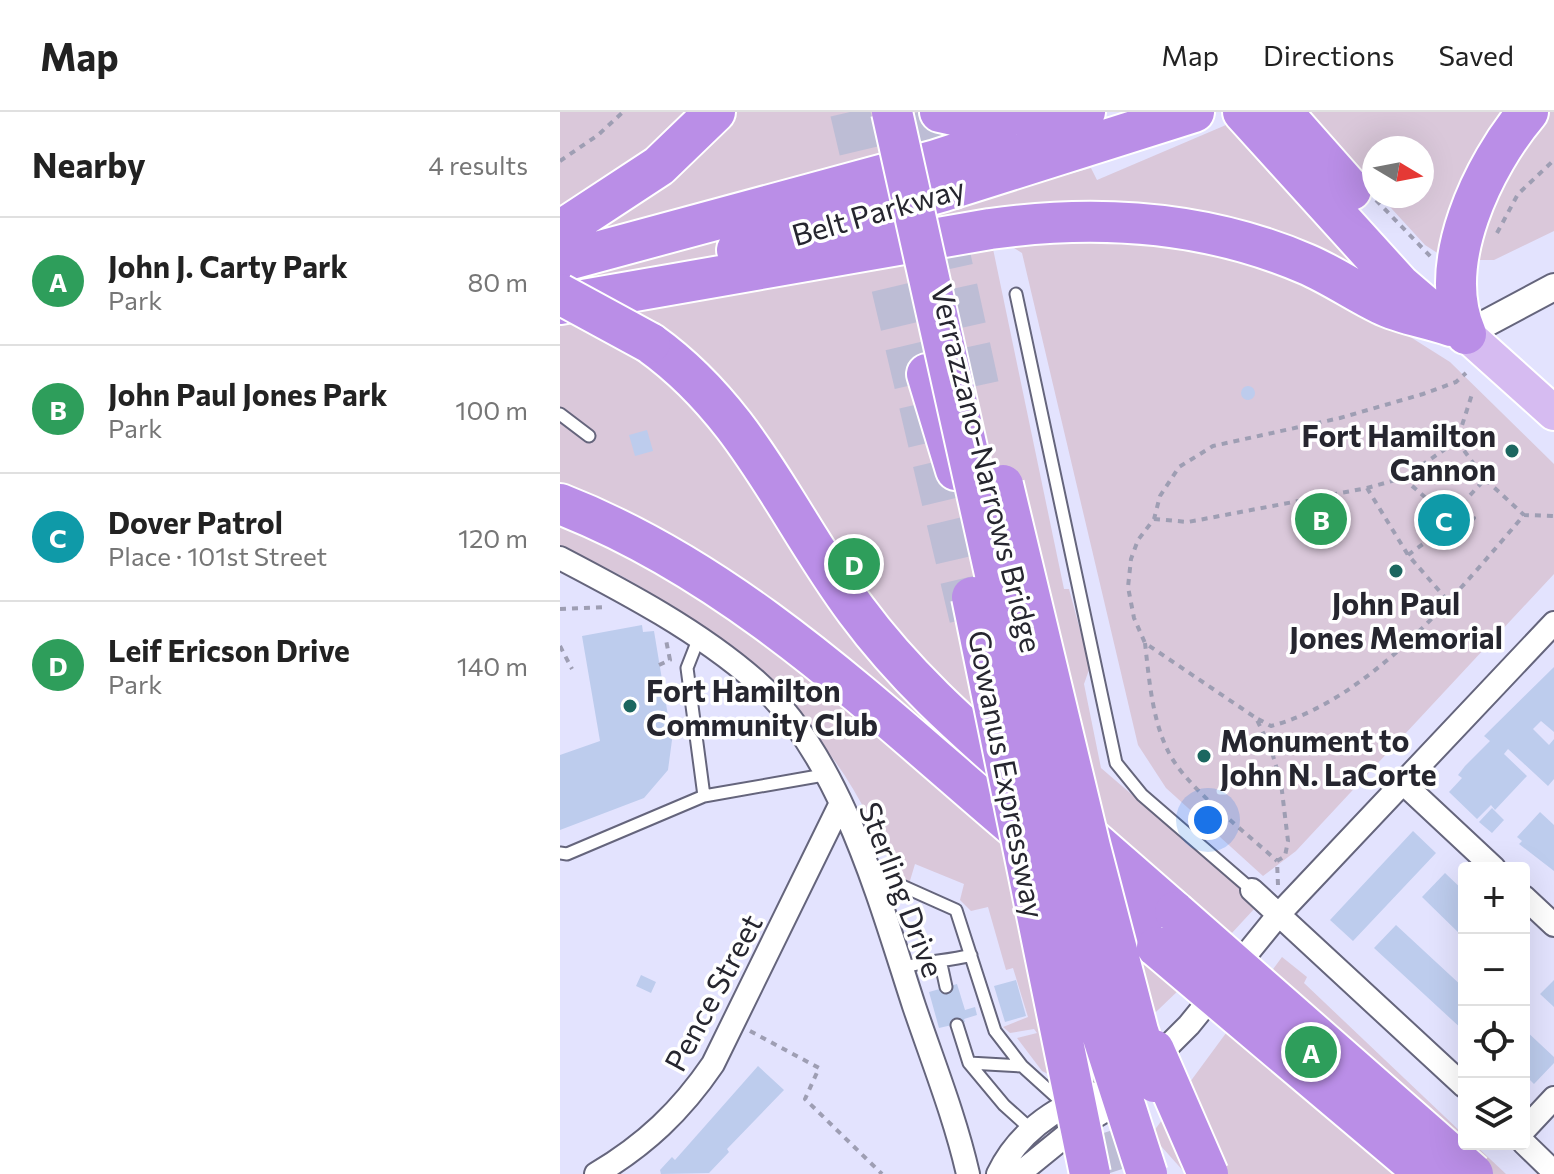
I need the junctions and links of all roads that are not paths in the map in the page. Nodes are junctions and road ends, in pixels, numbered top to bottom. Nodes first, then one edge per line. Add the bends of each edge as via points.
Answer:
1 (715, 112) edge
2 (867, 112) edge
3 (892, 112) edge
4 (903, 112) edge
5 (940, 112) edge
6 (1035, 112) edge
7 (1085, 112) edge
8 (1194, 112) edge
9 (1528, 112) edge
10 (1267, 117) edge
11 (560, 231) edge
12 (560, 262) edge
13 (1554, 287) edge
14 (560, 294) edge
15 (1016, 294) dead end
16 (560, 302) edge
17 (1458, 330) junction
18 (927, 374) junction
19 (978, 408) junction
20 (1554, 413) edge
21 (560, 414) edge
22 (589, 436) dead end
23 (560, 504) edge
24 (560, 558) edge
25 (1554, 623) edge
26 (698, 640) junction
27 (1012, 654) junction
28 (824, 775) junction
29 (1403, 783) junction
30 (704, 796) junction
31 (840, 805) junction
32 (1077, 823) junction
33 (560, 853) edge
34 (1488, 862) edge
35 (874, 880) junction
36 (1252, 890) joint
37 (1530, 903) edge
38 (1280, 913) junction
39 (1554, 925) edge
40 (971, 955) junction
41 (941, 964) junction
42 (902, 968) junction
43 (946, 987) dead end
44 (957, 1025) dead end
45 (969, 1063) junction
46 (1022, 1066) junction
47 (1458, 1080) edge
48 (1139, 1085) junction
49 (1068, 1097) junction
50 (1554, 1098) edge
51 (1530, 1124) edge
52 (1034, 1131) junction
53 (1530, 1149) edge
54 (1554, 1172) edge
55 (596, 1174) edge
56 (968, 1174) edge
57 (998, 1174) edge
58 (1007, 1174) edge
59 (1090, 1174) edge
60 (1099, 1174) edge
61 (1147, 1174) edge
62 (1176, 1174) edge
63 (1194, 1174) edge
64 (1210, 1174) edge
65 (1426, 1174) edge
66 (1473, 1174) edge

1 - 11 highway via 659,166
2 - 18 highway, Verrazzano-Narrows Bridge
3 - 27 highway, Verrazzano-Narrows Bridge, bridge
4 - 19 highway, Verrazzano-Narrows Bridge
5 - 6 highway via 976,120
7 - 12 highway, Belt Parkway via 936,160
8 - 16 highway, Belt Parkway
9 - 17 highway via 1486,175 1464,228 1456,270
10 - 17 highway via 1419,269
13 - 17 street
14 - 66 highway, bridge via 650,343 713,397 743,434 842,591 950,717
15 - 36 lane via 1116,763 1142,795
16 - 17 highway via 990,229 1096,221 1148,223 1248,243 1308,264 1383,305
17 - 20 main road
18 - 27 highway, bridge
18 - 49 highway, Gowanus Expressway, bridge
19 - 27 highway, bridge
19 - 32 highway, Verrazzano-Narrows Bridge
19 - 48 highway, Gowanus Expressway, bridge via 1138,1031
21 - 22 lane
23 - 65 highway, bridge via 684,565 764,619
24 - 26 street, Sterling Drive
25 - 29 street
26 - 28 street, Sterling Drive via 756,682 801,734
26 - 30 lane via 687,668
27 - 61 highway, bridge via 1072,919
28 - 30 lane
28 - 31 street, Sterling Drive
29 - 34 street
29 - 38 street
30 - 33 lane
31 - 35 street, Sterling Drive
31 - 55 street, Pence Street via 713,1064 686,1104 626,1157
32 - 62 highway via 1087,914 1120,1037
32 - 64 highway, Gowanus Expressway, bridge via 1138,1007
35 - 40 lane via 900,885 956,910
35 - 42 street, Sterling Drive
36 - 38 street
37 - 39 street
38 - 47 street
38 - 48 street
40 - 41 lane
40 - 46 lane via 995,1031
41 - 42 lane via 925,960
41 - 43 lane
42 - 56 street, Sterling Drive
44 - 45 lane
45 - 46 lane
45 - 52 lane
46 - 49 lane
48 - 49 street
48 - 58 street via 1021,1172
48 - 63 highway
48 - 64 highway, Gowanus Expressway, bridge
49 - 52 street
49 - 59 highway, Gowanus Expressway, bridge
49 - 60 highway, bridge
50 - 51 street
52 - 57 street via 1007,1155
53 - 54 street

